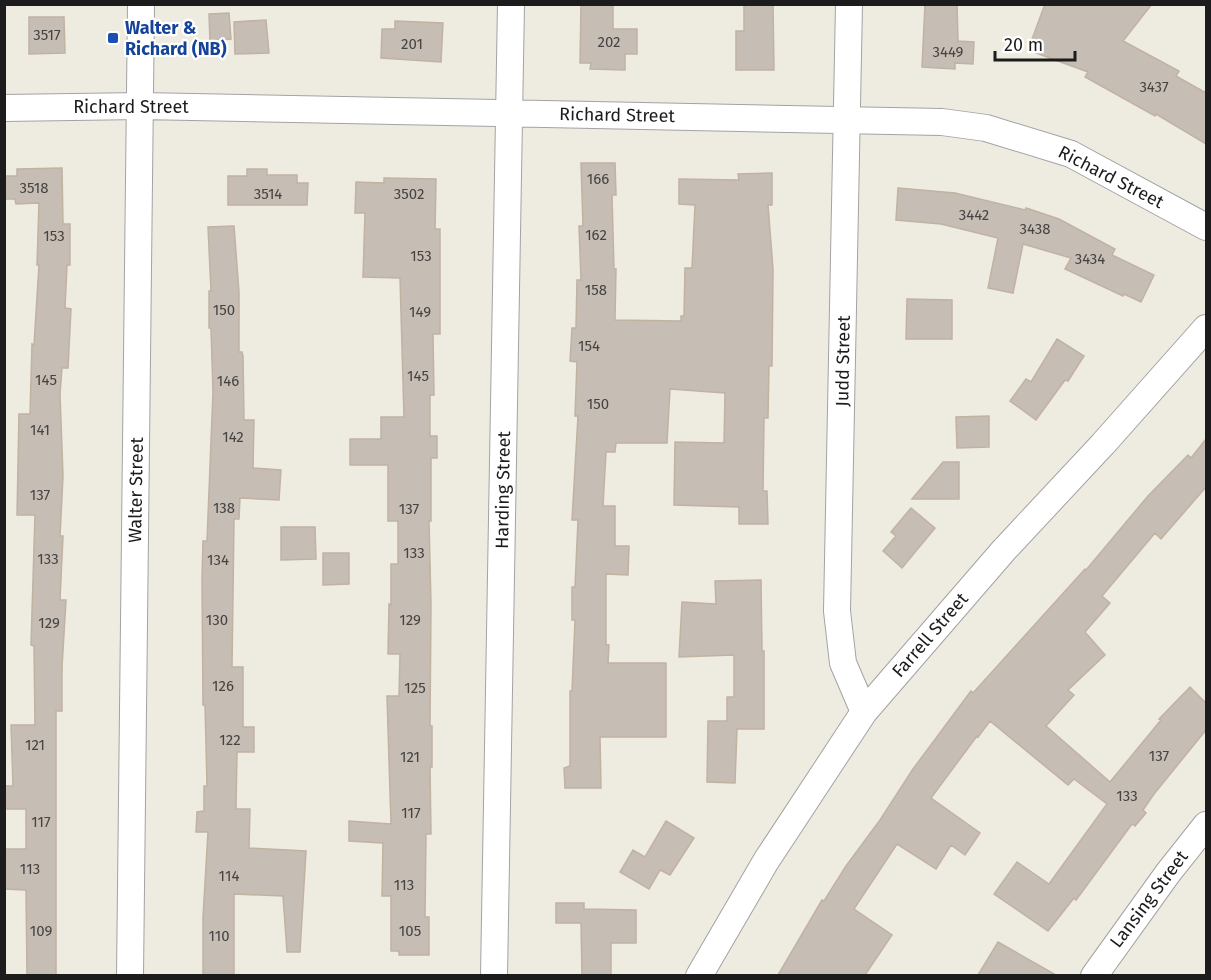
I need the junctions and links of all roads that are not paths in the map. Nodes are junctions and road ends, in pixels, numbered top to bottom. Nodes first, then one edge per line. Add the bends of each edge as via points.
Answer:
1 (141, 4) edge
2 (511, 4) edge
3 (849, 4) edge
4 (141, 106) junction
5 (4, 108) edge
6 (510, 113) junction
7 (848, 119) junction
8 (1206, 227) edge
9 (1206, 328) edge
10 (864, 712) junction
11 (1206, 825) edge
12 (130, 975) edge
13 (494, 975) edge
14 (699, 975) edge
15 (1094, 975) edge

1 - 4 street, Walter Street
2 - 6 street, Harding Street
3 - 7 street, Judd Street
4 - 5 street, Richard Street
4 - 6 street, Richard Street
4 - 12 street, Walter Street
6 - 7 street, Richard Street
6 - 13 street, Harding Street
7 - 8 street, Richard Street via 953,123 1051,147
7 - 10 street, Judd Street via 837,611 843,663
9 - 10 street, Farrell Street via 1004,550
10 - 14 street, Farrell Street via 766,861
11 - 15 street, Lansing Street

